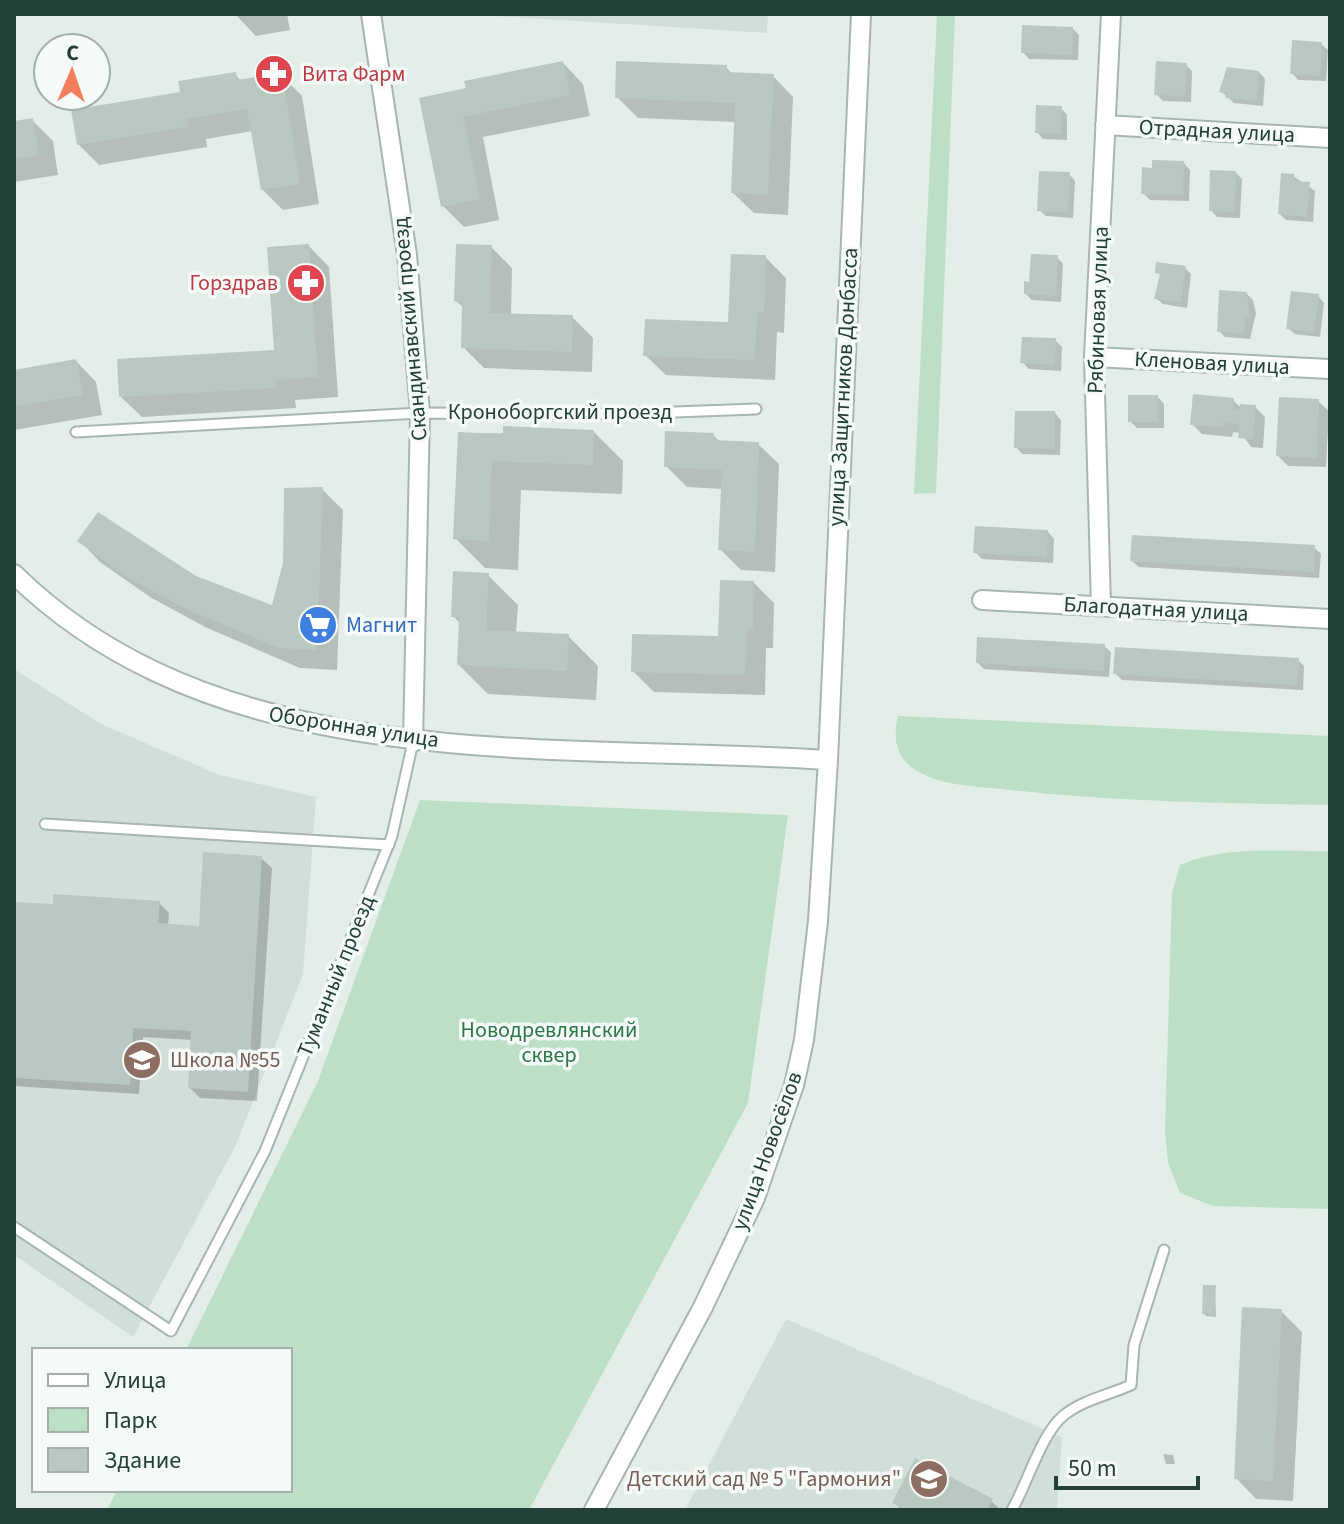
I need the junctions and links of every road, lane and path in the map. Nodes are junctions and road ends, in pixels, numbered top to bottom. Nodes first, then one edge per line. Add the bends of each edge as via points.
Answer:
1 (371, 14) edge
2 (861, 14) edge
3 (1111, 14) edge
4 (1105, 125) junction
5 (1330, 138) edge
6 (1094, 357) junction
7 (1330, 369) edge
8 (756, 409) dead end
9 (420, 413) junction
10 (76, 432) dead end
11 (14, 574) edge
12 (982, 600) dead end
13 (1101, 606) junction
14 (1330, 619) edge
15 (413, 742) junction
16 (828, 760) junction
17 (45, 824) dead end
18 (389, 845) junction
19 (14, 1227) edge
20 (1164, 1250) dead end
21 (594, 1510) edge
22 (1012, 1510) edge

1 - 9 street, Скандинавский проезд via 407,255
2 - 16 street, улица Защитников Донбасса
3 - 4 street, Рябиновая улица
4 - 5 street, Отрадная улица
4 - 6 street, Рябиновая улица
6 - 7 street, Кленовая улица
6 - 13 street, Рябиновая улица
8 - 9 lane, Кроноборгский проезд
9 - 10 lane, Кроноборгский проезд
9 - 15 street, Скандинавский проезд
11 - 15 street, Оборонная улица via 47,606 138,664 246,709
12 - 13 street, Благодатная улица
13 - 14 street, Благодатная улица
15 - 16 street, Оборонная улица
15 - 18 lane, Туманный проезд
16 - 21 street, улица Новосёлов via 818,921 794,1085 755,1198
17 - 18 lane
18 - 19 lane, Туманный проезд via 265,1151 171,1331
20 - 22 lane via 1134,1345 1131,1385 1063,1416 1049,1431

